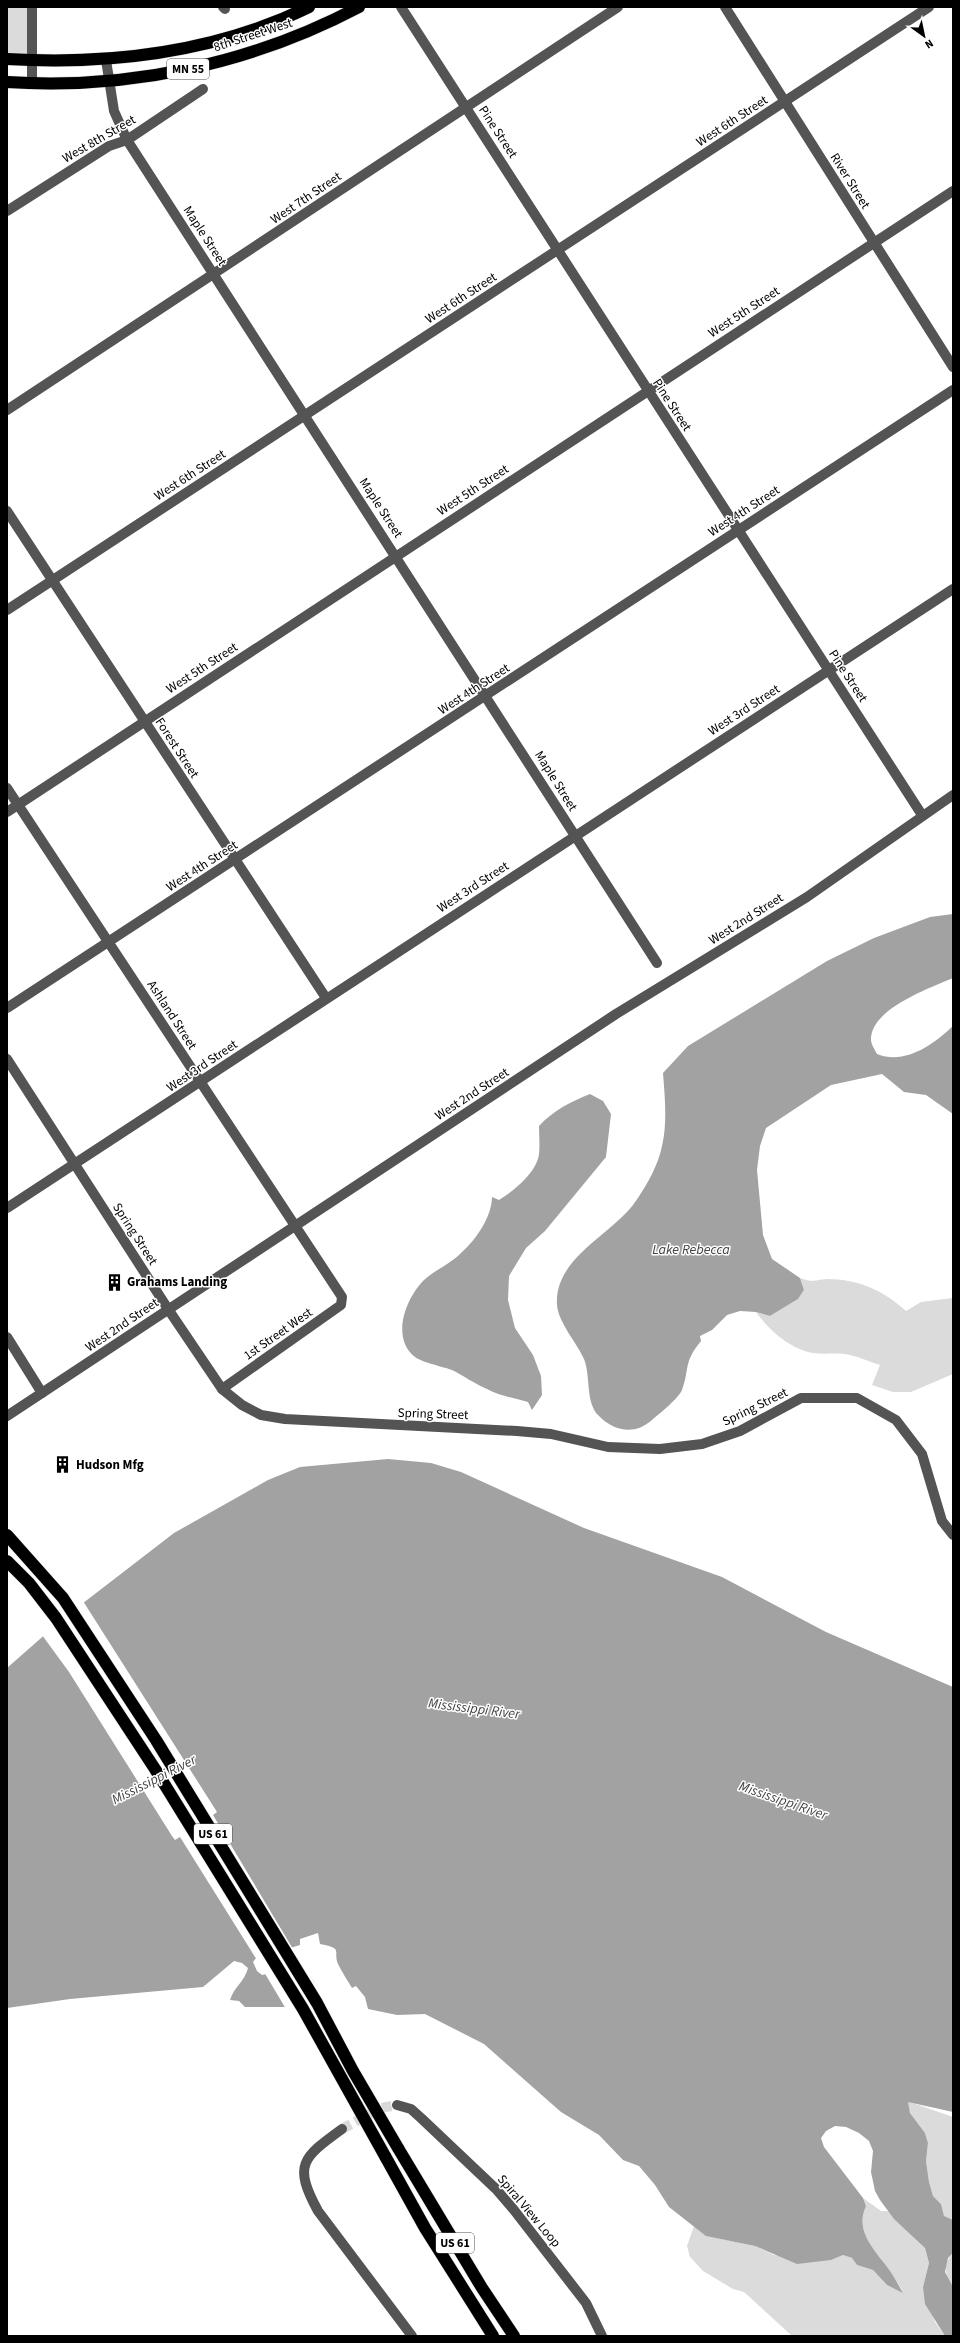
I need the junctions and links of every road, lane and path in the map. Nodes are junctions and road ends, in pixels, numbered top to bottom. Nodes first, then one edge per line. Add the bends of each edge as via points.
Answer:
1 (32, 7) edge
2 (309, 7) edge
3 (359, 7) edge
4 (401, 7) edge
5 (618, 7) edge
6 (725, 7) edge
7 (929, 7) edge
8 (7, 60) edge
9 (106, 60) junction
10 (32, 61) junction
11 (7, 82) edge
12 (109, 82) junction
13 (32, 83) junction
14 (203, 89) dead end
15 (786, 102) junction
16 (466, 107) junction
17 (127, 140) junction
18 (953, 190) edge
19 (7, 211) edge
20 (873, 243) junction
21 (558, 250) junction
22 (214, 275) junction
23 (953, 368) edge
24 (953, 390) edge
25 (647, 391) junction
26 (7, 410) edge
27 (306, 415) junction
28 (7, 511) edge
29 (738, 531) junction
30 (396, 555) junction
31 (52, 580) junction
32 (953, 589) edge
33 (7, 610) edge
34 (829, 671) junction
35 (486, 697) junction
36 (144, 722) junction
37 (7, 788) edge
38 (953, 795) edge
39 (18, 805) junction
40 (7, 812) edge
41 (922, 815) junction
42 (575, 836) junction
43 (235, 860) junction
44 (109, 943) junction
45 (657, 963) dead end
46 (326, 998) junction
47 (7, 1008) edge
48 (7, 1059) edge
49 (201, 1082) junction
50 (75, 1164) junction
51 (7, 1208) edge
52 (296, 1225) junction
53 (342, 1297) joint
54 (168, 1309) junction
55 (7, 1337) edge
56 (222, 1389) junction
57 (42, 1393) junction
58 (7, 1416) edge
59 (7, 1535) edge
60 (953, 1535) edge
61 (7, 1561) edge
62 (397, 2105) tunnel mouth
63 (342, 2129) tunnel mouth
64 (412, 2336) edge
65 (493, 2336) edge
66 (514, 2336) edge
67 (602, 2336) edge

1 - 10 street
2 - 9 highway, 8th Street West / MN 55 via 221,40 166,52
3 - 12 highway, 8th Street West / MN 55 via 292,38 228,59 191,69
4 - 16 street, Pine Street
5 - 16 street, West 7th Street
6 - 15 street, River Street
7 - 15 street, West 6th Street
8 - 10 highway, 8th Street West / MN 55
9 - 10 highway, 8th Street West / MN 55
9 - 12 street, Maple Street
10 - 13 street
11 - 13 highway, 8th Street West / MN 55
12 - 13 highway, 8th Street West / MN 55
12 - 17 street, Maple Street via 114,111
14 - 17 street, West 8th Street
15 - 20 street, River Street
15 - 21 street, West 6th Street
16 - 21 street, Pine Street
16 - 22 street, West 7th Street
17 - 19 street, West 8th Street via 110,146
17 - 22 street, Maple Street
18 - 20 street, West 5th Street
20 - 23 street, River Street
20 - 25 street, West 5th Street
21 - 25 street, Pine Street
21 - 27 street, West 6th Street
22 - 26 street, West 7th Street
22 - 27 street, Maple Street
24 - 29 street, West 4th Street
25 - 29 street, Pine Street
25 - 30 street, West 5th Street
27 - 30 street, Maple Street
27 - 31 street, West 6th Street
28 - 31 street, Forest Street
29 - 34 street, Pine Street
29 - 35 street, West 4th Street
30 - 35 street, Maple Street
30 - 36 street, West 5th Street
31 - 33 street, West 6th Street
31 - 36 street, Forest Street
32 - 34 street, West 3rd Street
34 - 41 street, Pine Street
34 - 42 street, West 3rd Street
35 - 42 street, Maple Street
35 - 43 street, West 4th Street
36 - 39 street, West 5th Street
36 - 43 street, Forest Street
37 - 39 street, Ashland Street
38 - 41 street, West 2nd Street
39 - 40 street, West 5th Street
39 - 44 street, Ashland Street
41 - 52 street, West 2nd Street via 807,897 616,1014
42 - 45 street, Maple Street
42 - 46 street, West 3rd Street
43 - 44 street, West 4th Street
43 - 46 street, Forest Street
44 - 47 street, West 4th Street
44 - 49 street, Ashland Street
46 - 49 street, West 3rd Street
48 - 50 street, Spring Street
49 - 50 street, West 3rd Street
49 - 52 street, Ashland Street
50 - 51 street, West 3rd Street
50 - 54 street, Spring Street
52 - 53 street, Ashland Street
52 - 54 street, West 2nd Street
53 - 56 street, 1st Street West via 341,1305
54 - 56 street, Spring Street
54 - 57 street, West 2nd Street
55 - 57 street
56 - 60 street, Spring Street via 242,1405 261,1415 284,1419 516,1431 551,1434 608,1447 660,1449 702,1444 740,1431 801,1398 857,1398 896,1420 922,1454 942,1521
57 - 58 street, West 2nd Street
59 - 66 highway, US 61, bridge via 63,1598 156,1740 317,2003 353,2071 482,2288
61 - 65 highway, US 61, bridge via 29,1583 56,1618 156,1769 303,2009 425,2228
62 - 67 street, Spiral View Loop via 410,2109 421,2118 496,2189 586,2303
63 - 64 street via 320,2144 307,2159 303,2174 306,2188 318,2211

